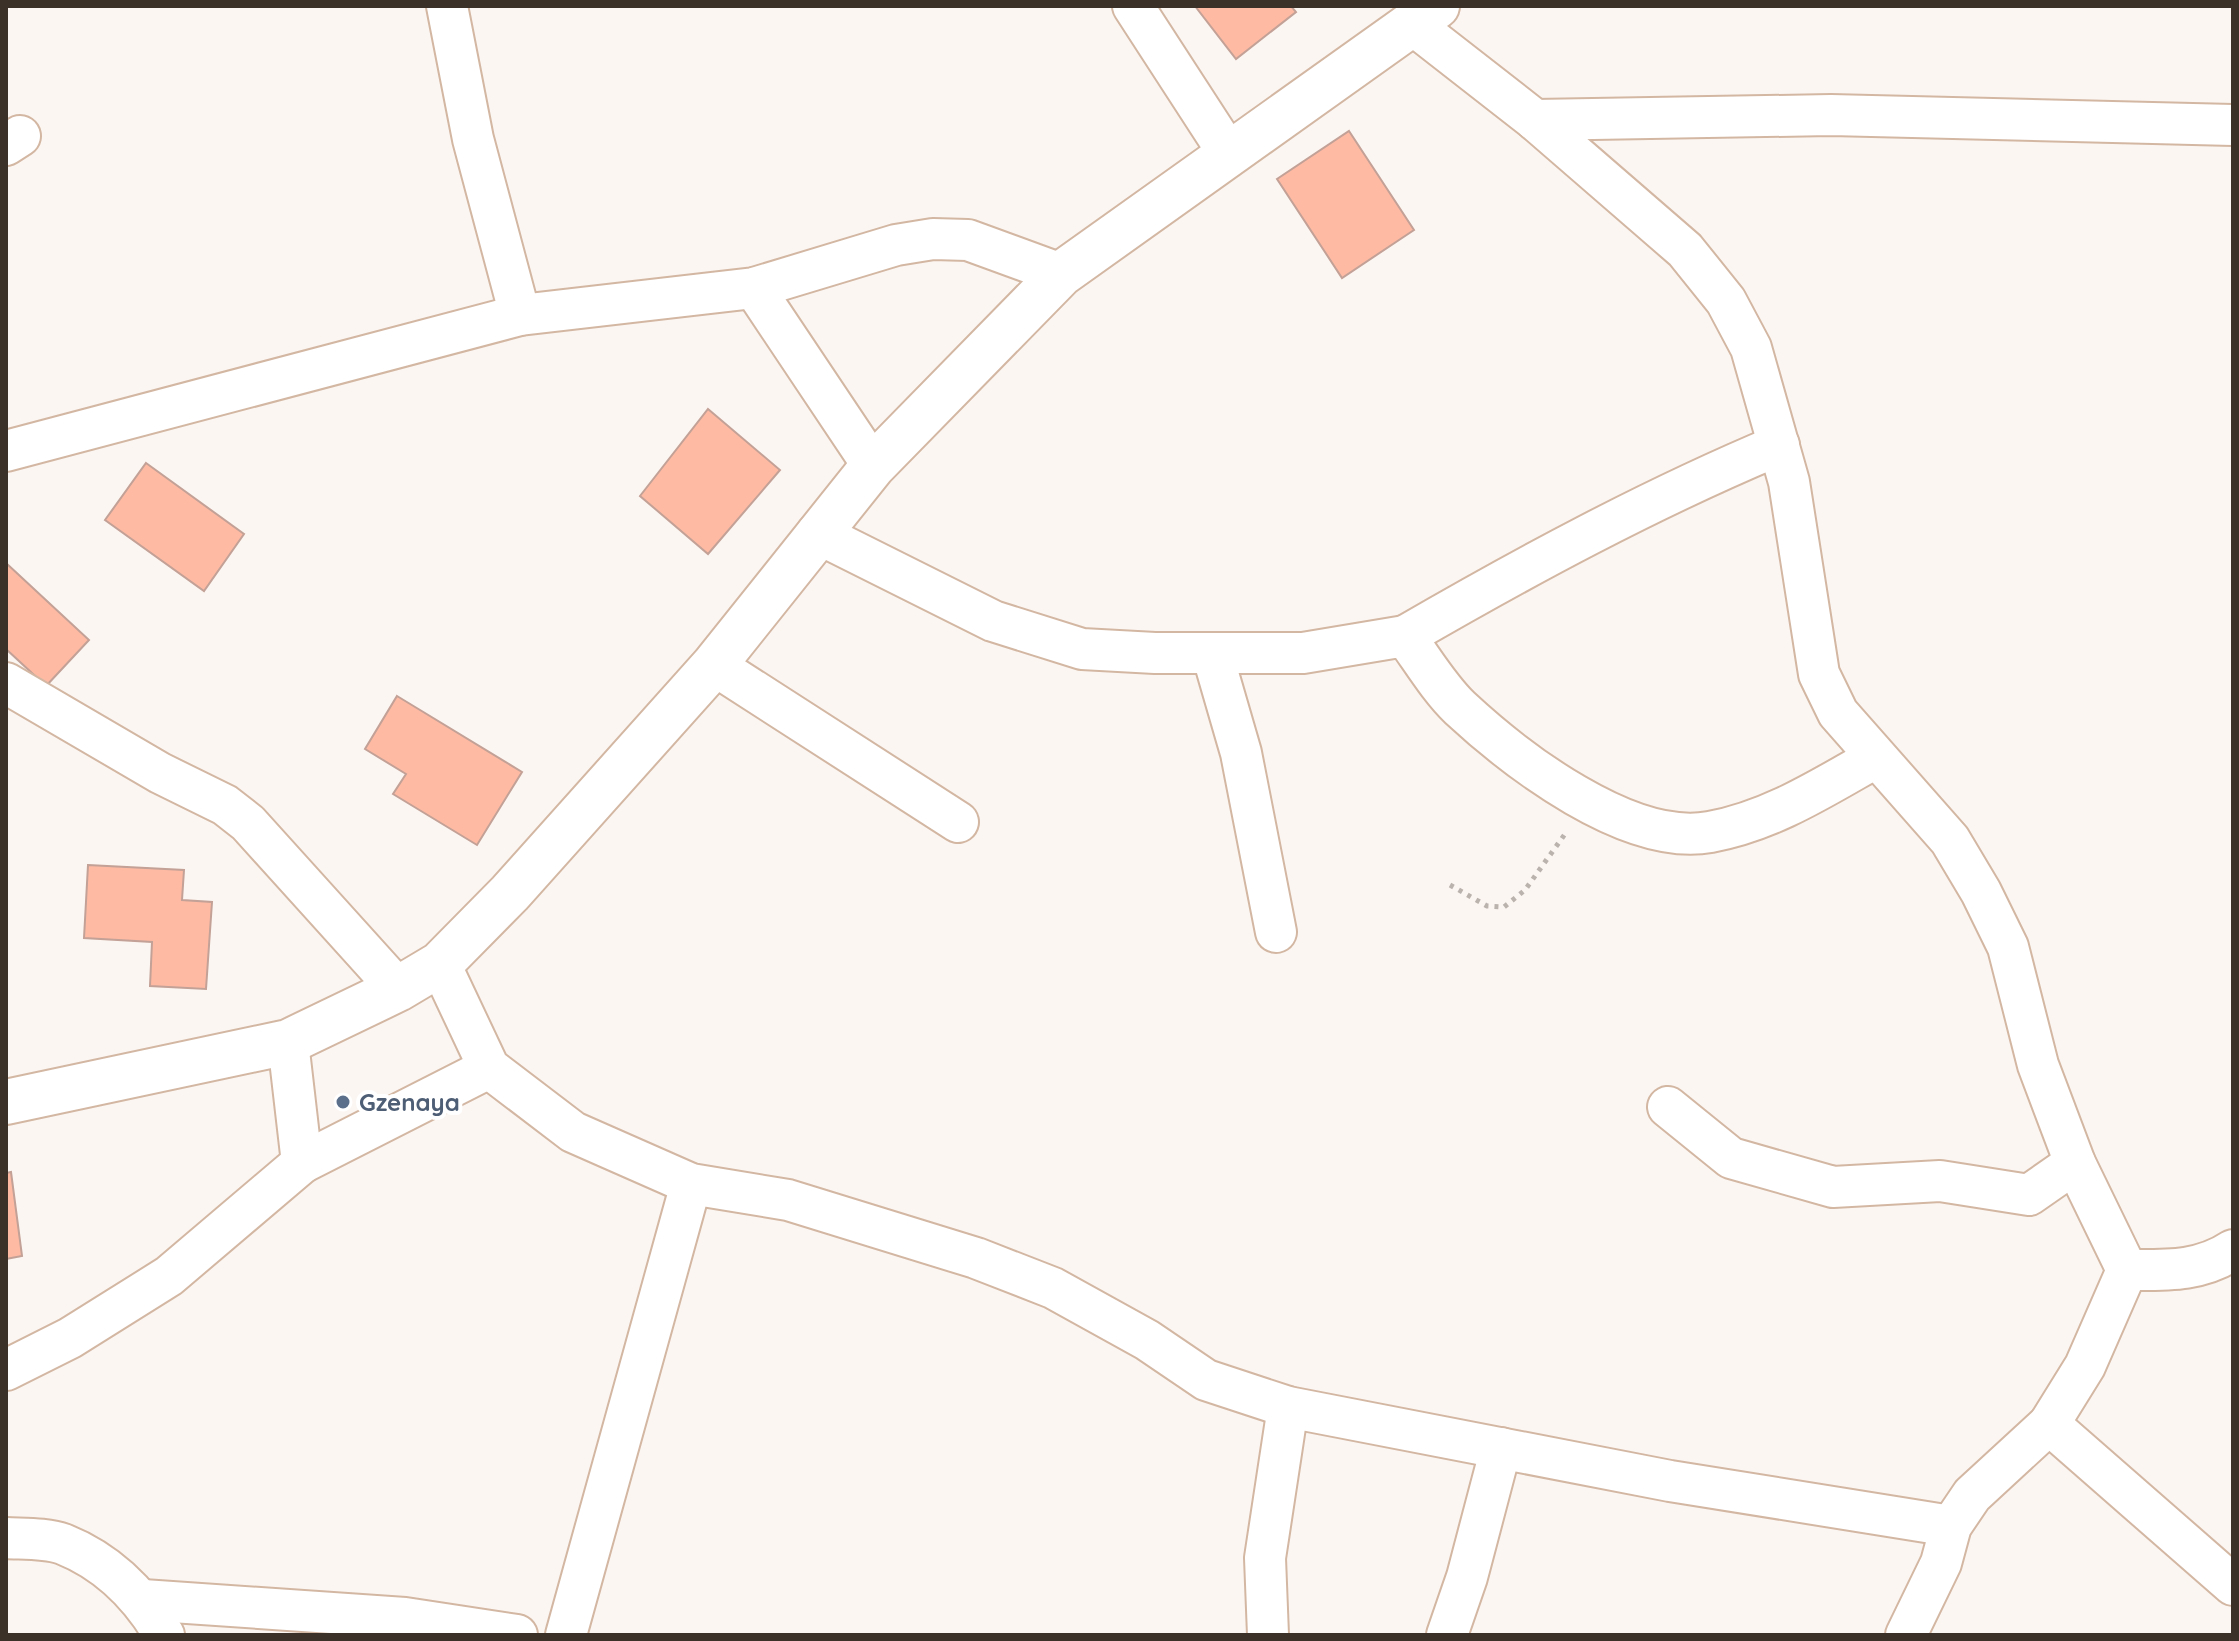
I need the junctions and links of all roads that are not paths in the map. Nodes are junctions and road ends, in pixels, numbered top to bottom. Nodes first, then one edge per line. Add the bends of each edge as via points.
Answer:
1 (447, 6) edge
2 (1133, 6) edge
3 (1424, 15) edge
4 (1535, 120) junction
5 (2233, 125) edge
6 (1229, 154) junction
7 (1061, 274) junction
8 (754, 288) junction
9 (520, 315) junction
10 (1779, 445) junction
11 (6, 451) edge
12 (873, 466) junction
13 (817, 533) junction
14 (1405, 636) junction
15 (1212, 653) junction
16 (714, 665) junction
17 (6, 683) edge
18 (1875, 758) junction
19 (958, 822) dead end
20 (1276, 932) dead end
21 (440, 964) junction
22 (398, 989) junction
23 (288, 1042) junction
24 (489, 1068) junction
25 (6, 1102) edge
26 (1668, 1107) dead end
27 (302, 1163) junction
28 (2075, 1163) junction
29 (691, 1184) junction
30 (2233, 1250) edge
31 (2127, 1270) junction
32 (6, 1370) edge
33 (1288, 1407) junction
34 (2049, 1424) junction
35 (1501, 1448) junction
36 (1951, 1526) junction
37 (6, 1538) edge
38 (2233, 1585) edge
39 (143, 1600) junction
40 (164, 1635) edge
41 (517, 1635) edge
42 (566, 1635) edge
43 (1268, 1635) edge
44 (1447, 1635) edge
45 (1906, 1635) edge

1 - 9 street via 473,139
2 - 6 street
3 - 4 street
3 - 6 street
4 - 5 street via 1831,115
4 - 10 street via 1685,250 1726,301 1751,348
6 - 7 street
7 - 8 street via 968,240 933,239
7 - 12 street
8 - 9 street
8 - 12 street
9 - 11 street
10 - 14 street via 1688,484
10 - 18 street via 1819,674 1838,713
12 - 13 street
13 - 15 street via 993,621 1082,649
13 - 16 street
14 - 15 street via 1303,653
14 - 18 street via 1458,706 1540,772 1645,826 1708,833 1769,817
15 - 20 street via 1241,753
16 - 19 street
16 - 21 street
17 - 22 street via 225,805 248,823
18 - 28 street via 1950,840 2008,947 2038,1065
21 - 22 street
21 - 24 street
22 - 23 street
23 - 25 street
23 - 27 street
24 - 27 street
24 - 29 street via 573,1132
26 - 28 street via 1731,1158 1833,1187 1940,1181 2029,1195
27 - 32 street via 169,1276 70,1338
28 - 31 street
29 - 33 street via 788,1200 976,1258 1053,1288 1206,1380
29 - 42 street
30 - 31 street via 2213,1264 2183,1270
31 - 34 street via 2085,1366
33 - 35 street
33 - 43 street via 1265,1558
34 - 36 street via 1972,1495
34 - 38 street
35 - 36 street
35 - 44 street
36 - 45 street via 1941,1563
37 - 39 street via 60,1543 105,1566
39 - 40 street
39 - 41 street via 405,1618

